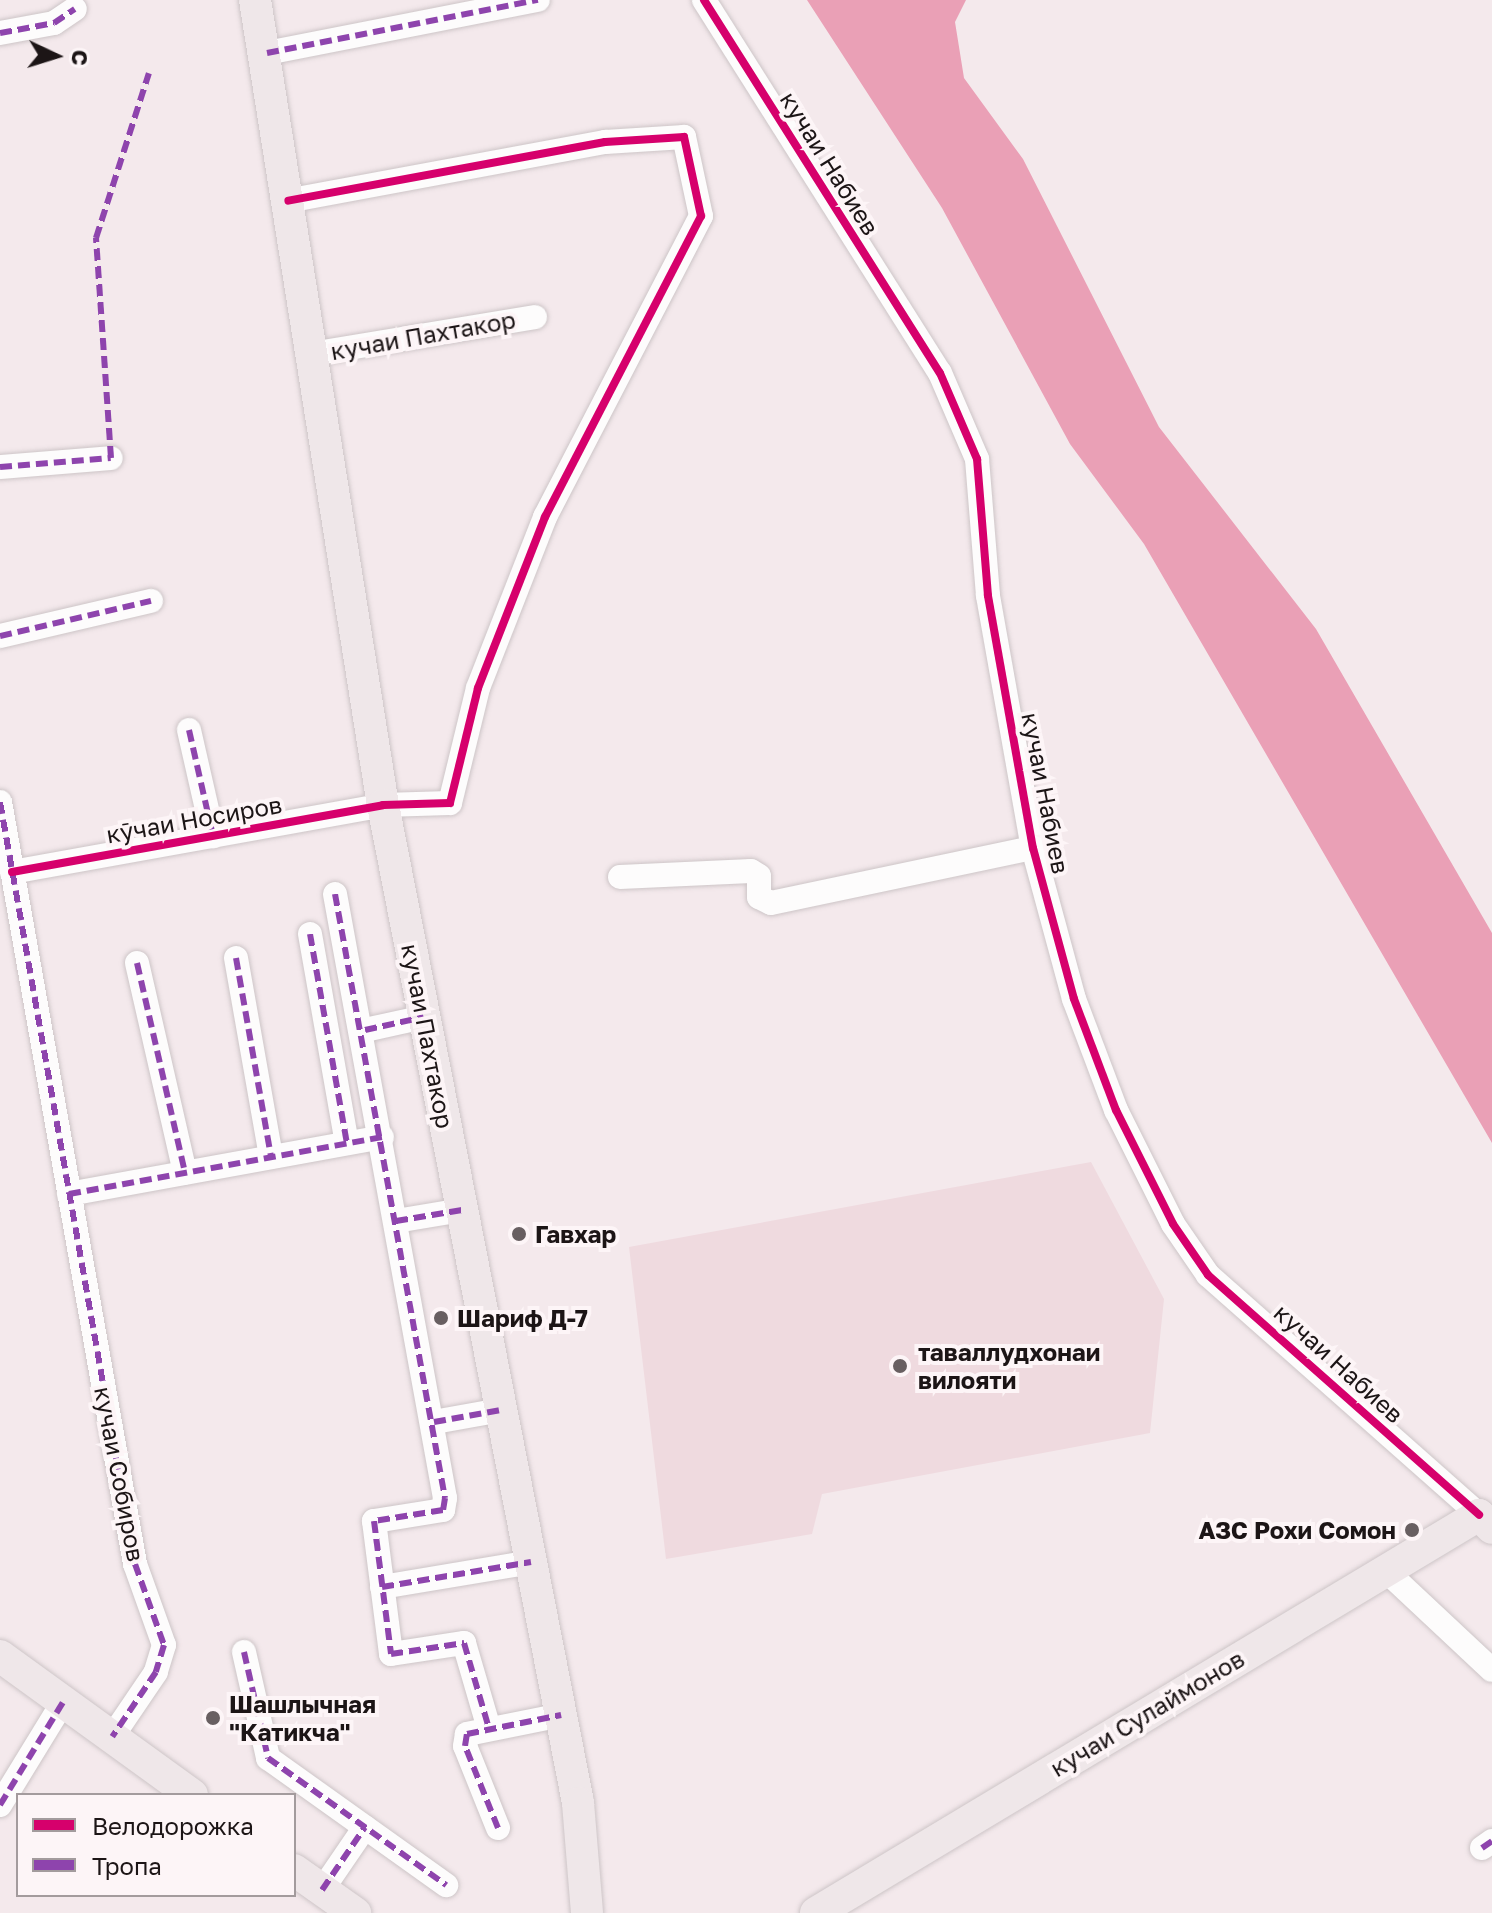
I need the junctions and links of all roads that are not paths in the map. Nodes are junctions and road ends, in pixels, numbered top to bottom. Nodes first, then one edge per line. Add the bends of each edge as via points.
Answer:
1 (255, 0) edge
2 (538, 0) edge
3 (704, 0) edge
4 (75, 9) dead end
5 (0, 33) edge
6 (267, 53) junction
7 (288, 201) junction
8 (535, 317) dead end
9 (312, 354) junction
10 (111, 458) dead end
11 (0, 467) edge
12 (151, 601) dead end
13 (0, 636) edge
14 (189, 730) dead end
15 (0, 802) edge
16 (383, 805) junction
17 (213, 836) junction
18 (1033, 848) junction
19 (12, 872) junction
20 (620, 877) dead end
21 (335, 894) dead end
22 (310, 934) dead end
23 (236, 958) dead end
24 (137, 963) dead end
25 (424, 1017) junction
26 (365, 1030) junction
27 (382, 1137) junction
28 (347, 1143) junction
29 (271, 1157) junction
30 (185, 1173) junction
31 (69, 1194) junction
32 (462, 1210) junction
33 (396, 1221) junction
34 (501, 1410) junction
35 (434, 1422) junction
36 (1486, 1521) edge
37 (531, 1562) junction
38 (1385, 1570) junction
39 (382, 1587) junction
40 (244, 1652) dead end
41 (0, 1656) edge
42 (1492, 1670) edge
43 (63, 1702) junction
44 (561, 1715) junction
45 (488, 1725) junction
46 (112, 1737) junction
47 (189, 1793) edge
48 (0, 1805) edge
49 (365, 1827) junction
50 (498, 1828) dead end
51 (296, 1871) edge
52 (446, 1885) dead end
53 (322, 1890) junction
54 (355, 1913) edge
55 (587, 1913) edge
56 (816, 1913) edge

1 - 6 main road, кучаи Пахтакор
2 - 6 street
3 - 18 street, кучаи Набиев via 940,373 977,459 988,596
4 - 5 street via 54,23
6 - 7 main road, кучаи Пахтакор
7 - 9 main road, кучаи Пахтакор
7 - 16 street, кӯчаи Носиров via 605,142 684,137 701,216 545,517 478,688 450,803
8 - 9 street, кучаи Пахтакор
9 - 16 main road, кучаи Пахтакор
10 - 11 street
12 - 13 street
14 - 17 street
15 - 19 street, кучаи Собиров
16 - 17 street, кӯчаи Носиров
16 - 25 main road, кучаи Пахтакор
17 - 19 street, кӯчаи Носиров
18 - 20 street via 771,903 759,897 759,876 751,871
18 - 36 street, кучаи Набиев via 1074,999 1116,1110 1173,1224 1208,1275
19 - 31 street, кучаи Собиров
21 - 26 street
22 - 28 street
23 - 29 street
24 - 30 street
25 - 26 street
25 - 32 main road, кучаи Пахтакор
26 - 27 street
27 - 28 street
27 - 33 street
28 - 29 street
29 - 30 street
30 - 31 street
31 - 46 street, кучаи Собиров via 135,1564 164,1645 156,1672
32 - 33 street
32 - 34 main road, кучаи Пахтакор
33 - 35 street
34 - 35 street
34 - 37 main road, кучаи Пахтакор
35 - 39 street via 443,1510 374,1521
36 - 38 main road, кучаи Сулаймонов
37 - 39 street
37 - 44 main road, кучаи Пахтакор
38 - 42 street
38 - 56 main road, кучаи Сулаймонов
39 - 45 street via 391,1654 464,1643
40 - 49 street via 268,1758
41 - 43 main road
43 - 46 main road
43 - 48 street
44 - 45 street
44 - 55 main road, кучаи Пахтакор via 578,1803
45 - 50 street via 467,1734 465,1746
46 - 47 main road
49 - 52 street
49 - 53 street
51 - 53 main road
53 - 54 main road

